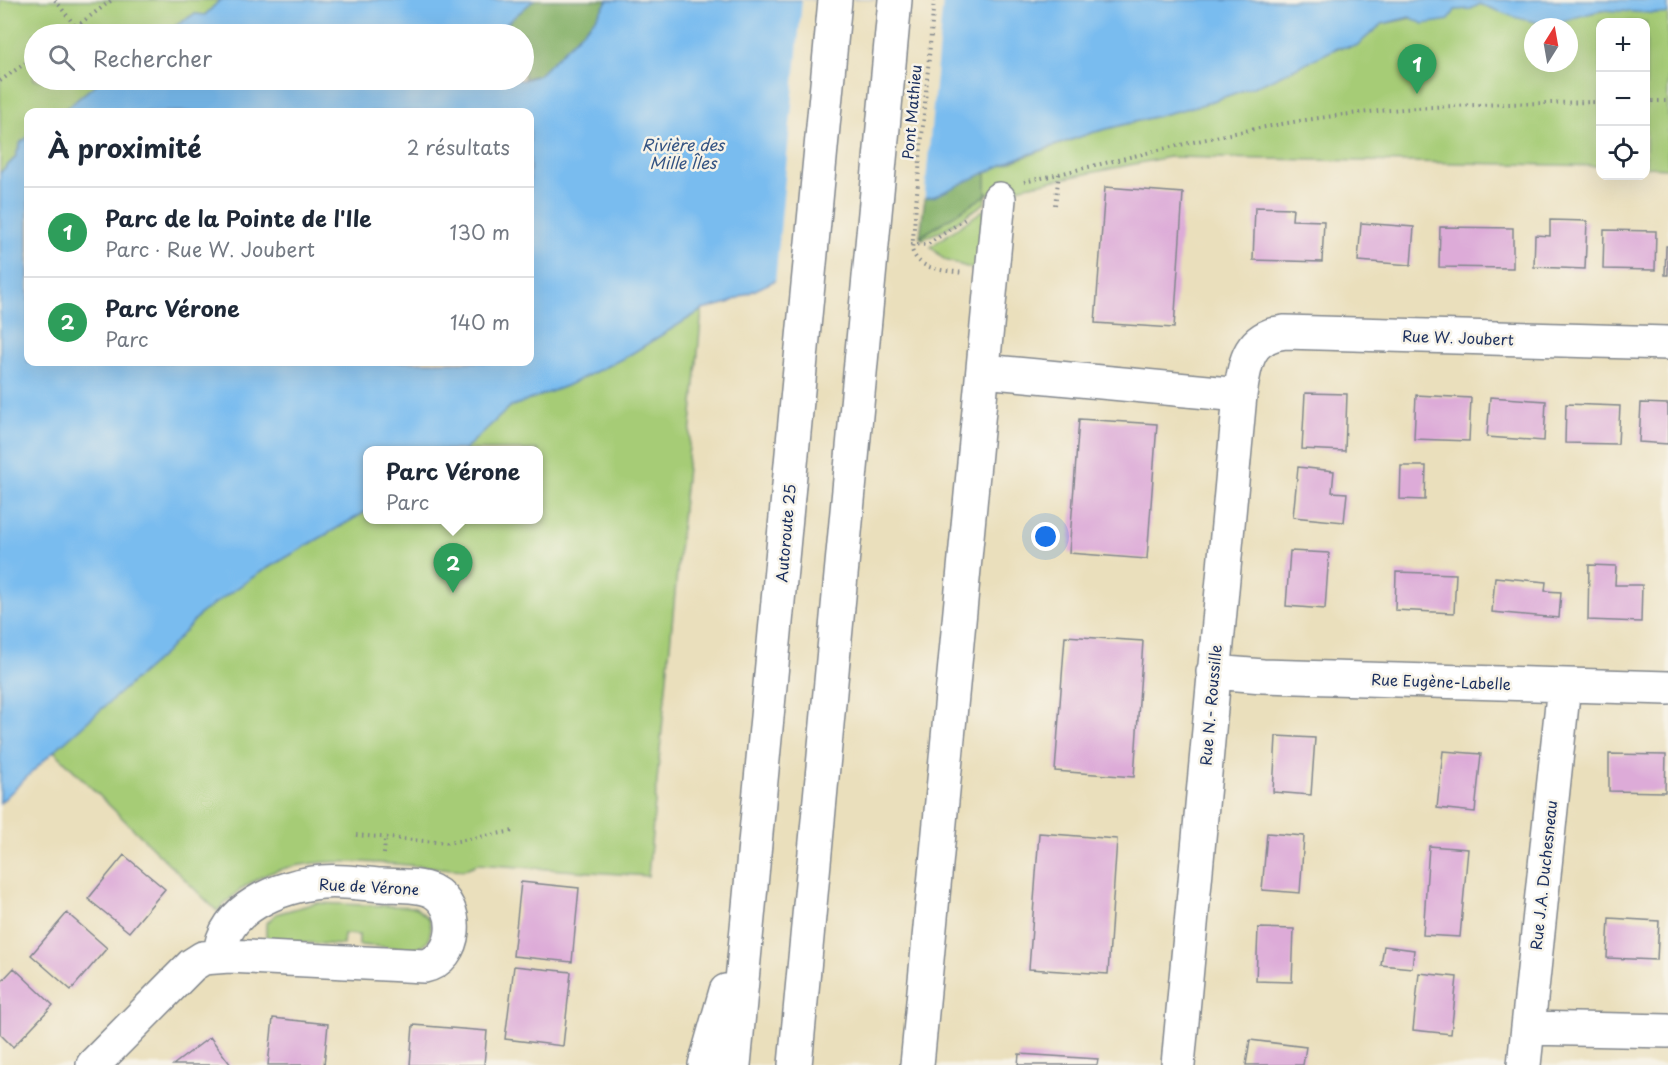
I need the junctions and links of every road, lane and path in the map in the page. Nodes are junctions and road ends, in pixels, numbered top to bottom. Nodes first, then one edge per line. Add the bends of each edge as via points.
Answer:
1 (55, 0) edge
2 (112, 0) edge
3 (835, 0) edge
4 (895, 0) edge
5 (934, 0) edge
6 (74, 24) edge
7 (80, 24) edge
8 (24, 64) edge
9 (0, 81) edge
10 (1650, 101) edge
11 (1668, 101) edge
12 (1596, 102) edge
13 (1059, 174) junction
14 (999, 199) joint
15 (1055, 205) dead end
16 (969, 217) dead end
17 (911, 244) junction
18 (967, 274) dead end
19 (1668, 343) edge
20 (1254, 347) joint
21 (983, 371) junction
22 (1240, 395) junction
23 (1213, 672) junction
24 (1564, 685) junction
25 (1668, 688) edge
26 (513, 831) dead end
27 (356, 835) dead end
28 (748, 914) junction
29 (220, 956) junction
30 (1528, 1028) junction
31 (1668, 1032) edge
32 (93, 1065) edge
33 (705, 1065) edge
34 (734, 1065) edge
35 (795, 1065) edge
36 (917, 1065) edge
37 (1178, 1065) edge
38 (1524, 1065) edge

1 - 6 path
2 - 7 path
3 - 28 main road, Autoroute 25
4 - 35 main road
5 - 17 path, Pont Mathieu
8 - 9 path
10 - 11 path
12 - 13 path via 1429,106 1331,117 1281,124
13 - 14 path via 1017,184
13 - 15 path
14 - 21 main road
16 - 17 path via 927,245
17 - 18 path via 913,255 925,266
19 - 20 main road, Rue W. Joubert via 1285,332 1262,338
20 - 22 main road, Rue N.- Roussille via 1246,363
21 - 22 main road
21 - 36 main road
22 - 23 main road, Rue N.- Roussille
23 - 24 main road, Rue Eugène-Labelle
23 - 37 main road, Rue N.- Roussille
24 - 25 main road, Rue Eugène-Labelle
24 - 30 main road, Rue J.A. Duchesneau
26 - 27 path via 447,843
28 - 33 main road
28 - 34 main road, Autoroute 25
29 - 29 main road, Rue de Vérone via 424,966 434,964 447,951 451,915 441,897 419,886 293,886 247,909 228,926 220,944
29 - 32 main road, Rue de Vérone via 203,958 192,965
30 - 31 main road
30 - 38 main road, Rue J.A. Duchesneau

